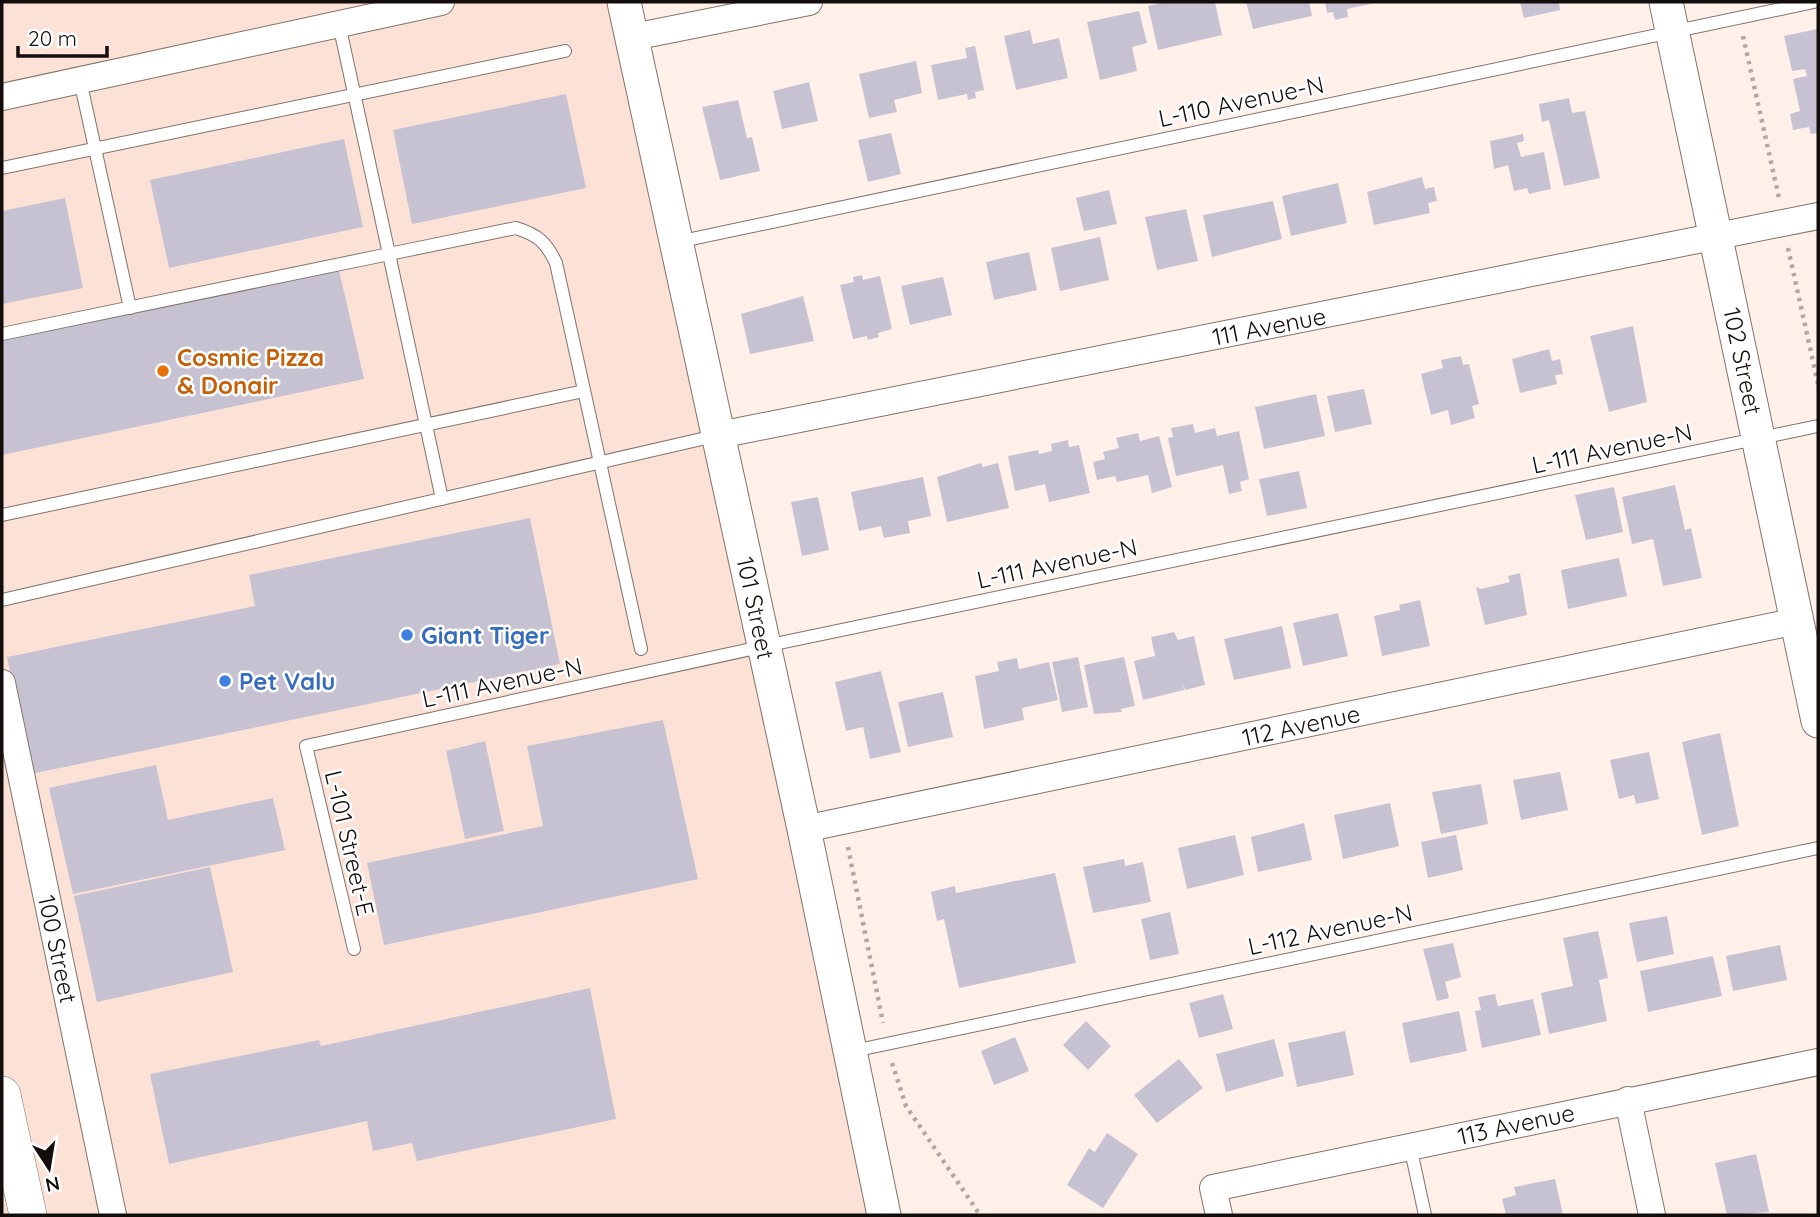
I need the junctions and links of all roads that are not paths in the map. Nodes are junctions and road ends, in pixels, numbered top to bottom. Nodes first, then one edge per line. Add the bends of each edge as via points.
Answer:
1 (441, 2) edge
2 (624, 2) edge
3 (809, 2) edge
4 (1814, 2) edge
5 (398, 6) edge
6 (1669, 16) edge
7 (339, 24) junction
8 (633, 37) junction
9 (565, 51) dead end
10 (80, 80) junction
11 (354, 93) junction
12 (2, 97) edge
13 (95, 148) junction
14 (2, 168) edge
15 (1818, 216) edge
16 (1717, 238) junction
17 (677, 242) junction
18 (389, 254) junction
19 (130, 308) junction
20 (2, 334) edge
21 (584, 391) junction
22 (426, 426) junction
23 (1818, 426) edge
24 (719, 435) junction
25 (1759, 439) junction
26 (600, 462) junction
27 (442, 499) junction
28 (2, 515) edge
29 (2, 600) edge
30 (1803, 620) junction
31 (765, 646) junction
32 (641, 649) dead end
33 (2, 683) edge
34 (1818, 721) edge
35 (306, 746) joint
36 (804, 828) junction
37 (1818, 848) edge
38 (354, 949) dead end
39 (851, 1051) junction
40 (1818, 1062) edge
41 (2, 1095) edge
42 (1628, 1100) junction
43 (1410, 1146) junction
44 (28, 1215) edge
45 (113, 1215) edge
46 (884, 1215) edge
47 (1219, 1215) edge
48 (1425, 1215) edge
49 (1652, 1215) edge

1 - 5 street
2 - 8 street, 101 Street
3 - 8 street
4 - 6 lane, L-110 Avenue-N
5 - 7 street
6 - 16 street, 102 Street
6 - 17 lane, L-110 Avenue-N
7 - 10 street
7 - 11 lane
8 - 17 street, 101 Street
9 - 11 lane
10 - 12 street
10 - 13 lane
11 - 13 lane
11 - 18 lane
13 - 14 lane
13 - 19 lane
15 - 16 street, 111 Avenue
16 - 24 street, 111 Avenue
16 - 25 street, 102 Street
17 - 24 street, 101 Street
18 - 19 lane
18 - 21 lane via 516,228 536,234 548,245 556,263
18 - 22 lane
19 - 20 lane
21 - 22 lane
21 - 26 lane
22 - 27 lane
22 - 28 lane
23 - 25 lane, L-111 Avenue-N
24 - 26 lane
24 - 31 street, 101 Street
25 - 30 street, 102 Street
25 - 31 lane, L-111 Avenue-N
26 - 27 lane
26 - 32 lane
27 - 29 lane
30 - 34 street, 102 Street
30 - 36 street, 112 Avenue
31 - 35 lane, L-111 Avenue-N
31 - 36 street, 101 Street
33 - 45 street, 100 Street
35 - 38 lane, L-101 Street-E
36 - 39 street, 101 Street
37 - 39 lane, L-112 Avenue-N
39 - 46 street, 101 Street
40 - 42 street, 113 Avenue
41 - 44 main road
42 - 43 street, 113 Avenue
42 - 49 street
43 - 47 street, 113 Avenue via 1213,1188
43 - 48 lane

